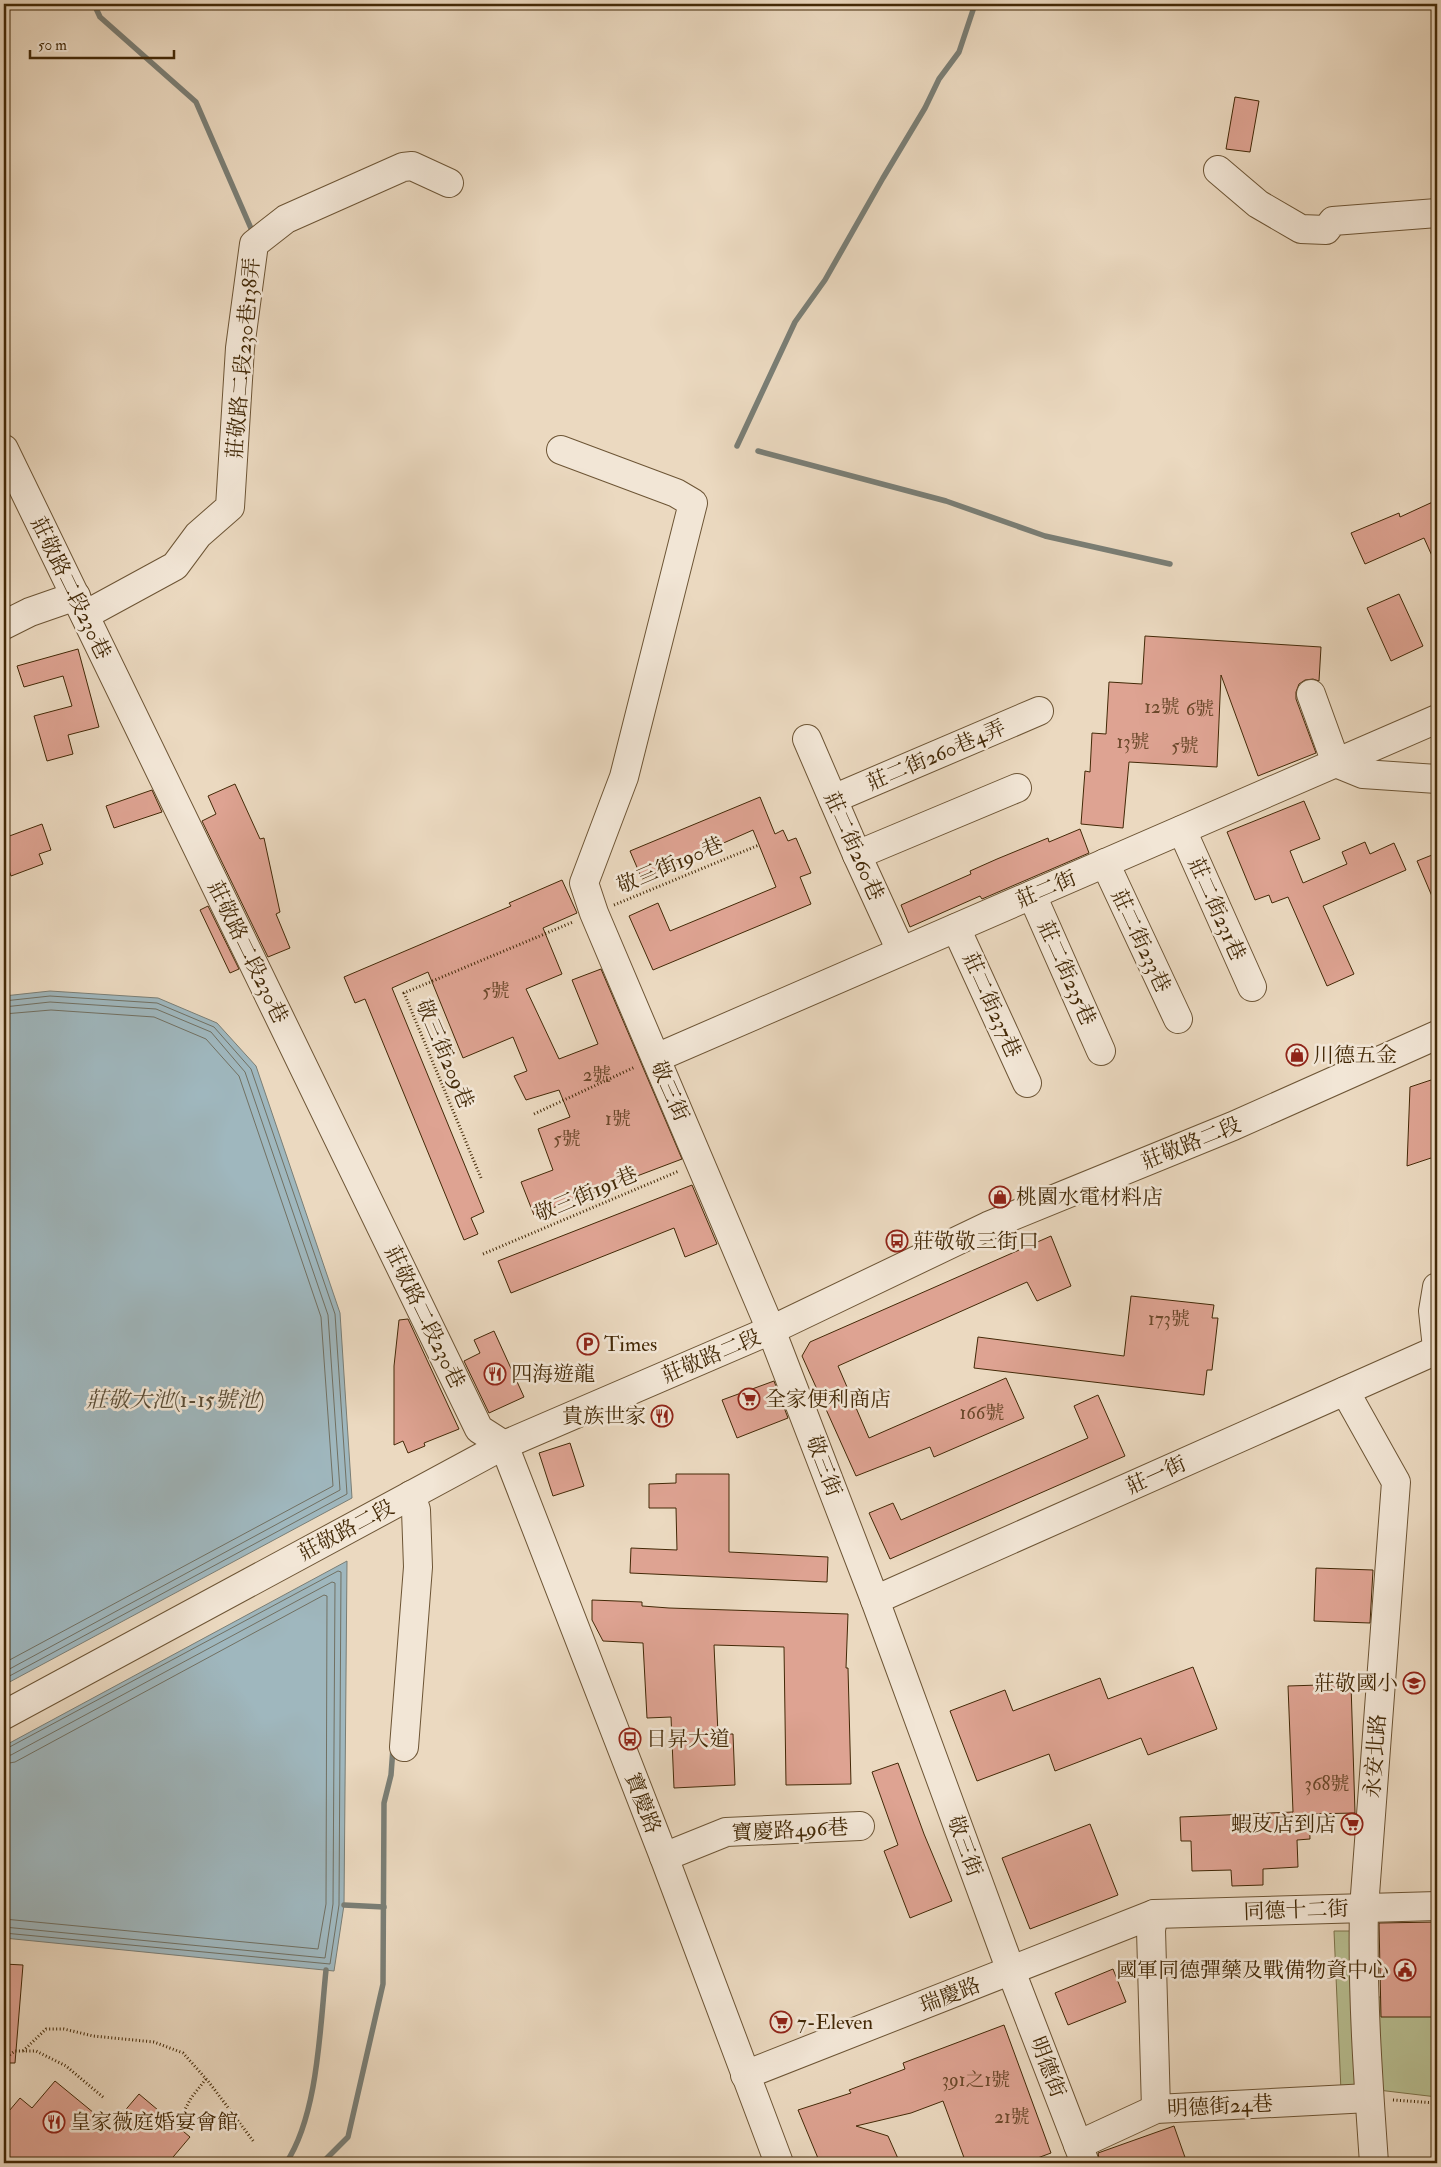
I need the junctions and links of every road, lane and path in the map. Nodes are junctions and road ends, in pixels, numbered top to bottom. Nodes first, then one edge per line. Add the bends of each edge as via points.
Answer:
1 (1218, 170) dead end
2 (450, 183) dead end
3 (1437, 213) edge
4 (4, 449) edge
5 (561, 450) dead end
6 (80, 606) junction
7 (4, 625) edge
8 (1311, 694) dead end
9 (1039, 711) dead end
10 (1437, 719) edge
11 (808, 739) dead end
12 (1336, 763) junction
13 (1437, 779) edge
14 (1017, 788) dead end
15 (833, 799) junction
16 (1182, 830) junction
17 (758, 845) dead end
18 (857, 855) junction
19 (1105, 863) junction
20 (1032, 895) junction
21 (594, 913) junction
22 (956, 928) junction
23 (901, 952) junction
24 (1252, 987) dead end
25 (1178, 1019) dead end
26 (1437, 1035) edge
27 (1101, 1051) dead end
28 (656, 1058) junction
29 (1026, 1083) dead end
30 (534, 1114) dead end
31 (701, 1162) junction
32 (481, 1178) dead end
33 (483, 1254) dead end
34 (1437, 1288) edge
35 (771, 1330) junction
36 (1437, 1349) edge
37 (1345, 1391) junction
38 (504, 1445) junction
39 (411, 1495) junction
40 (875, 1600) junction
41 (4, 1714) edge
42 (404, 1747) dead end
43 (860, 1826) dead end
44 (664, 1857) junction
45 (1437, 1906) edge
46 (1364, 1908) junction
47 (1154, 1914) junction
48 (1011, 1971) junction
49 (23, 2051) junction
50 (4, 2059) edge
51 (745, 2075) junction
52 (206, 2079) junction
53 (104, 2098) dead end
54 (1370, 2098) junction
55 (1437, 2103) edge
56 (1156, 2108) junction
57 (179, 2121) dead end
58 (254, 2142) dead end
59 (1081, 2154) edge
60 (779, 2163) edge
61 (1374, 2163) edge

1 - 3 street via 1258,204 1301,229 1326,230 1333,221
2 - 6 street, 莊敬路二段230巷138弄 via 412,166 403,167 286,219 254,244 240,348 230,507 198,535 175,566
4 - 6 street, 莊敬路二段230巷
5 - 21 street, 敬三街 via 676,493 694,503 624,777 584,883
6 - 7 street, 莊敬路二段230巷138弄 via 30,612
6 - 38 street, 莊敬路二段230巷 via 479,1428
8 - 12 street
9 - 15 street, 莊二街260巷4弄
10 - 12 street, 莊二街
11 - 15 street, 莊二街260巷
12 - 13 street via 1363,774
12 - 16 street, 莊二街
14 - 18 street
15 - 18 street, 莊二街260巷
16 - 19 street, 莊二街
16 - 24 street, 莊二街231巷
17 - 21 path, 敬三街190巷
18 - 23 street, 莊二街260巷
19 - 20 street, 莊二街
19 - 25 street, 莊二街233巷
20 - 22 street, 莊二街
20 - 27 street, 莊二街235巷
21 - 28 street, 敬三街
21 - 32 path, 敬三街209巷 via 404,993
22 - 23 street, 莊二街
22 - 29 street, 莊二街237巷
23 - 28 street, 莊二街
26 - 35 street, 莊敬路二段 via 1233,1126 988,1226
28 - 30 path
28 - 31 street, 敬三街
31 - 33 path, 敬三街191巷
31 - 35 street, 敬三街
34 - 36 street via 1433,1311
35 - 38 street, 莊敬路二段
35 - 40 street, 敬三街
36 - 37 street, 莊一街
37 - 40 street, 莊一街
37 - 46 street, 永安北路 via 1396,1482
38 - 39 street, 莊敬路二段
38 - 44 street, 寶慶路
39 - 41 street, 莊敬路二段
39 - 42 street via 416,1510 418,1567
40 - 48 street, 敬三街
43 - 44 street, 寶慶路496巷 via 726,1832
44 - 51 street, 寶慶路
45 - 46 street, 同德十二街
46 - 47 street, 同德十二街
46 - 54 street, 永安北路
47 - 48 street, 瑞慶路
47 - 56 street via 1151,1930
48 - 51 street, 瑞慶路
48 - 59 street, 明德街
49 - 50 path via 14,2051
49 - 52 path via 46,2029 154,2042 183,2053
49 - 53 path via 36,2051 66,2066
51 - 60 street, 寶慶路
52 - 57 path
52 - 58 path
54 - 55 path
54 - 56 street, 明德街24巷
54 - 61 street, 永安北路
56 - 59 street, 明德街24巷

